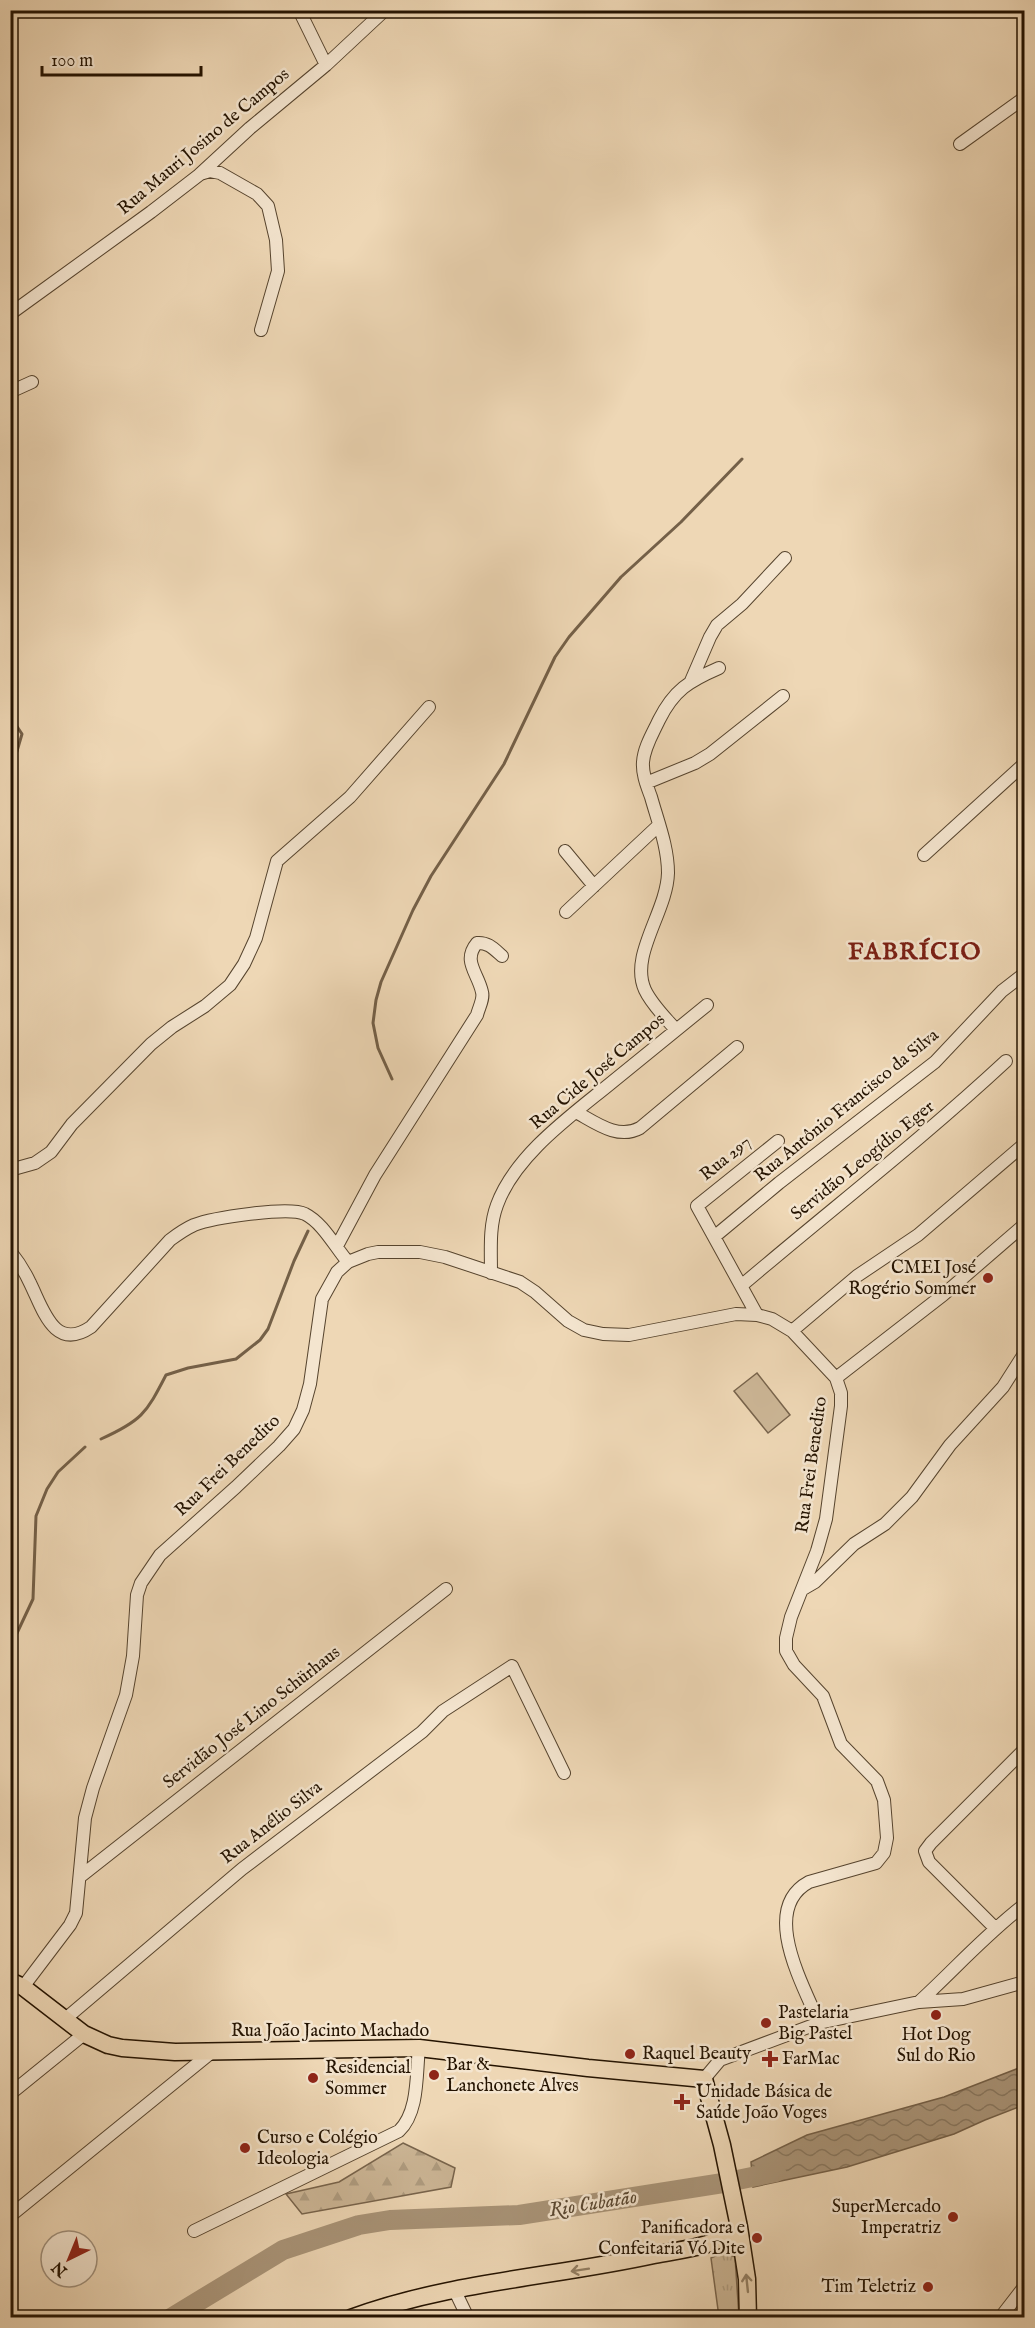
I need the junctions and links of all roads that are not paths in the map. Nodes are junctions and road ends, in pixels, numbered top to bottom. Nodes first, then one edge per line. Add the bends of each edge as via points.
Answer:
1 (298, 10) edge
2 (385, 10) edge
3 (326, 65) junction
4 (1024, 98) edge
5 (960, 144) dead end
6 (199, 175) junction
7 (10, 314) edge
8 (261, 330) dead end
9 (32, 382) dead end
10 (10, 392) edge
11 (785, 558) dead end
12 (719, 668) dead end
13 (691, 681) junction
14 (783, 696) dead end
15 (429, 706) dead end
16 (1024, 764) edge
17 (646, 783) junction
18 (659, 825) junction
19 (566, 851) dead end
20 (924, 855) dead end
21 (594, 886) junction
22 (566, 912) dead end
23 (502, 956) dead end
24 (1024, 974) edge
25 (706, 1005) dead end
26 (676, 1030) junction
27 (737, 1047) dead end
28 (1006, 1061) dead end
29 (576, 1112) junction
30 (778, 1141) dead end
31 (1022, 1146) dead end
32 (10, 1170) edge
33 (1024, 1225) edge
34 (714, 1237) junction
35 (337, 1246) junction
36 (10, 1251) edge
37 (348, 1262) junction
38 (491, 1273) junction
39 (741, 1286) junction
40 (757, 1315) junction
41 (792, 1331) junction
42 (1024, 1354) edge
43 (836, 1378) junction
44 (446, 1589) dead end
45 (803, 1589) junction
46 (1021, 1759) edge
47 (564, 1773) dead end
48 (81, 1876) junction
49 (1024, 1905) edge
50 (994, 1928) junction
51 (1024, 1982) edge
52 (17, 1984) edge
53 (919, 2002) junction
54 (64, 2020) junction
55 (819, 2023) junction
56 (84, 2034) junction
57 (419, 2048) junction
58 (213, 2051) junction
59 (704, 2079) junction
60 (10, 2094) edge
61 (10, 2216) edge
62 (738, 2223) junction
63 (194, 2231) dead end
64 (719, 2241) junction
65 (743, 2249) junction
66 (1024, 2287) edge
67 (455, 2290) junction
68 (351, 2318) edge
69 (468, 2318) edge
70 (748, 2318) edge
71 (1000, 2318) edge

1 - 3 street
2 - 3 street, Rua Mauri Josino de Campos
3 - 6 street, Rua Mauri Josino de Campos
4 - 5 street
6 - 7 street, Rua Mauri Josino de Campos
6 - 8 street via 218,172 268,206 278,271
9 - 10 street
11 - 13 street via 717,625
12 - 13 street
13 - 17 street via 669,701 649,740 643,761
14 - 17 street via 710,754
15 - 32 street via 350,798 277,861 256,938 230,985 151,1044 72,1124 51,1152 33,1164
16 - 20 street
17 - 18 street
18 - 21 street
18 - 26 street via 666,849 667,881 640,973 651,1000
19 - 21 street
21 - 22 street
23 - 35 street via 482,942 474,946 469,958 482,992 477,1015 375,1175
24 - 34 street, Rua Antônio Francisco da Silva via 1002,991 935,1062
25 - 26 street, Rua Cide José Campos
26 - 29 street, Rua Cide José Campos
27 - 29 street via 630,1134 607,1128
28 - 39 street, Servidão Leogídio Eger via 944,1118
29 - 38 street, Rua Cide José Campos via 536,1149 503,1192 493,1220
30 - 34 street, Rua 297 via 697,1206
31 - 41 street via 918,1235 857,1276
33 - 43 street via 943,1295
34 - 39 street
35 - 36 street via 312,1218 296,1211 279,1210 202,1223 170,1240 94,1323 70,1335 50,1322
35 - 37 street
37 - 38 street, Rua Frei Benedito via 368,1254 420,1252
37 - 48 street, Rua Frei Benedito via 337,1272 322,1299 310,1384 294,1429 160,1556 141,1583 130,1675 88,1803
38 - 40 street, Rua Frei Benedito via 531,1288 575,1326 603,1334 629,1335 736,1314
39 - 40 street
40 - 41 street, Rua Frei Benedito
41 - 43 street, Rua Frei Benedito
42 - 45 street via 1003,1387 950,1445 912,1497 885,1524 854,1544
43 - 45 street, Rua Frei Benedito via 841,1406 826,1519
44 - 48 street, Servidão José Lino Schürhaus
45 - 55 street, Rua Frei Benedito via 791,1617 786,1651 823,1696 841,1744 877,1781 884,1800 887,1838 884,1853 876,1863 809,1882 789,1902 789,1949
46 - 50 street via 925,1851 929,1862
47 - 54 street, Rua Anélio Silva via 512,1666 443,1711 422,1732 242,1869
48 - 52 street, Rua Frei Benedito via 76,1913 70,1925
49 - 50 street
50 - 53 street
51 - 53 street via 963,1999
52 - 54 main road, Rua João Jacinto Machado
53 - 55 street
54 - 56 main road, Rua João Jacinto Machado
55 - 59 street via 720,2060
56 - 58 main road, Rua João Jacinto Machado via 122,2048
56 - 60 street
57 - 58 main road, Rua João Jacinto Machado
57 - 59 main road, Rua João Jacinto Machado
57 - 63 street via 412,2107 399,2131
58 - 61 street
59 - 62 main road
62 - 64 main road
62 - 65 main road
64 - 65 main road
64 -> 67 main road via 603,2266
70 -> 65 main road
66 - 71 street
67 - 68 main road via 405,2299
67 - 69 street

